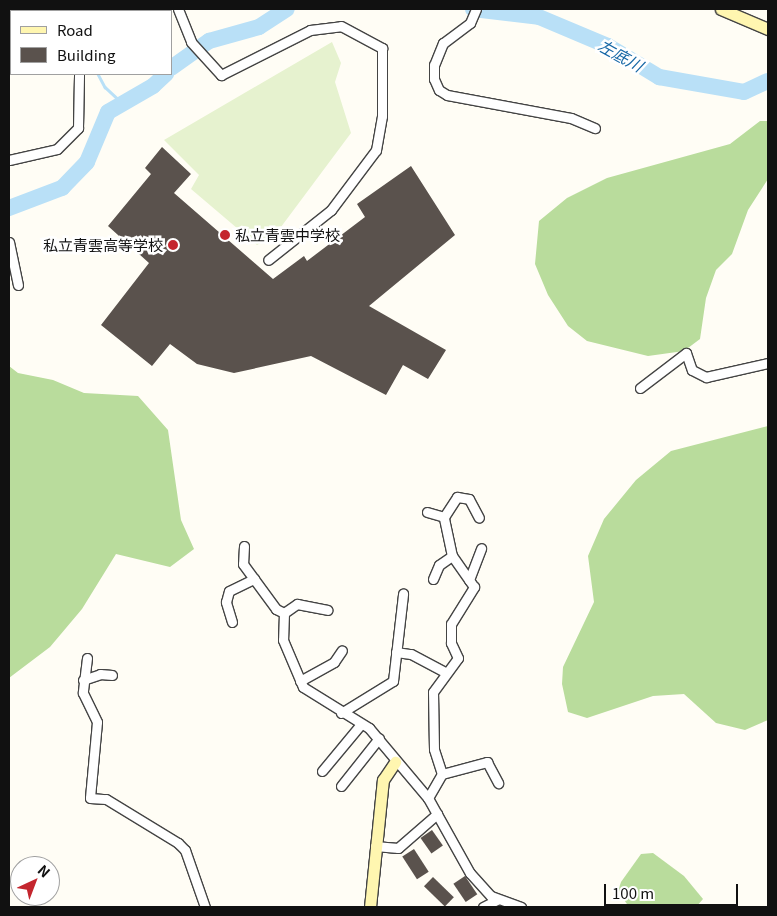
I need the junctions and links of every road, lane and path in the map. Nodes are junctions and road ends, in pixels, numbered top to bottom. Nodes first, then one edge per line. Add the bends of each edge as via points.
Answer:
1 (178, 9) edge
2 (476, 9) edge
3 (721, 9) edge
4 (768, 29) edge
5 (80, 75) edge
6 (595, 128) dead end
7 (9, 160) edge
8 (9, 242) edge
9 (268, 260) dead end
10 (18, 284) dead end
11 (768, 363) edge
12 (640, 388) dead end
13 (427, 512) dead end
14 (444, 517) junction
15 (479, 518) dead end
16 (244, 546) dead end
17 (481, 548) dead end
18 (452, 556) junction
19 (433, 578) dead end
20 (254, 579) junction
21 (469, 580) junction
22 (403, 594) dead end
23 (327, 610) dead end
24 (284, 613) junction
25 (232, 622) dead end
26 (342, 650) dead end
27 (396, 652) junction
28 (87, 658) dead end
29 (446, 673) junction
30 (112, 675) dead end
31 (83, 680) junction
32 (300, 681) junction
33 (341, 713) junction
34 (361, 724) junction
35 (379, 738) junction
36 (395, 762) junction
37 (322, 771) dead end
38 (442, 774) junction
39 (498, 783) dead end
40 (341, 786) dead end
41 (428, 798) junction
42 (437, 814) junction
43 (375, 846) junction
44 (497, 900) junction
45 (205, 907) edge
46 (370, 907) edge
47 (483, 907) edge
48 (521, 907) edge

1 - 9 street via 191,42 221,75 310,30 341,26 382,48 382,116 376,150 331,210
2 - 6 street via 470,23 443,43 434,65 434,79 439,90 447,95 571,118
3 - 4 street
5 - 7 street via 78,128 57,149
8 - 10 street
11 - 12 street via 706,377 692,370 686,353
13 - 14 street
14 - 15 street via 457,497 469,499
14 - 18 street
16 - 20 street via 243,564
17 - 21 street
18 - 19 street via 439,565
18 - 21 street
20 - 24 street via 276,609
20 - 25 street via 229,591 226,602
21 - 29 street via 474,587 451,624 451,643 458,658
22 - 27 street
23 - 24 street via 297,604
24 - 32 street via 283,640
26 - 32 street via 334,662
27 - 29 street via 411,654
27 - 33 street via 393,681
28 - 31 street
29 - 38 street via 433,692 432,708 434,749
30 - 31 street via 100,674
31 - 45 street via 83,693 96,722 90,798 106,799 178,843 185,850
32 - 33 street via 303,687
33 - 34 street
34 - 35 street
34 - 37 street
35 - 36 street
35 - 40 street
36 - 41 street
36 - 43 street via 383,780
38 - 39 street via 488,762
38 - 41 street
41 - 42 street
42 - 43 street via 398,848
42 - 44 street via 470,873
43 - 46 street
44 - 47 street
44 - 48 street

